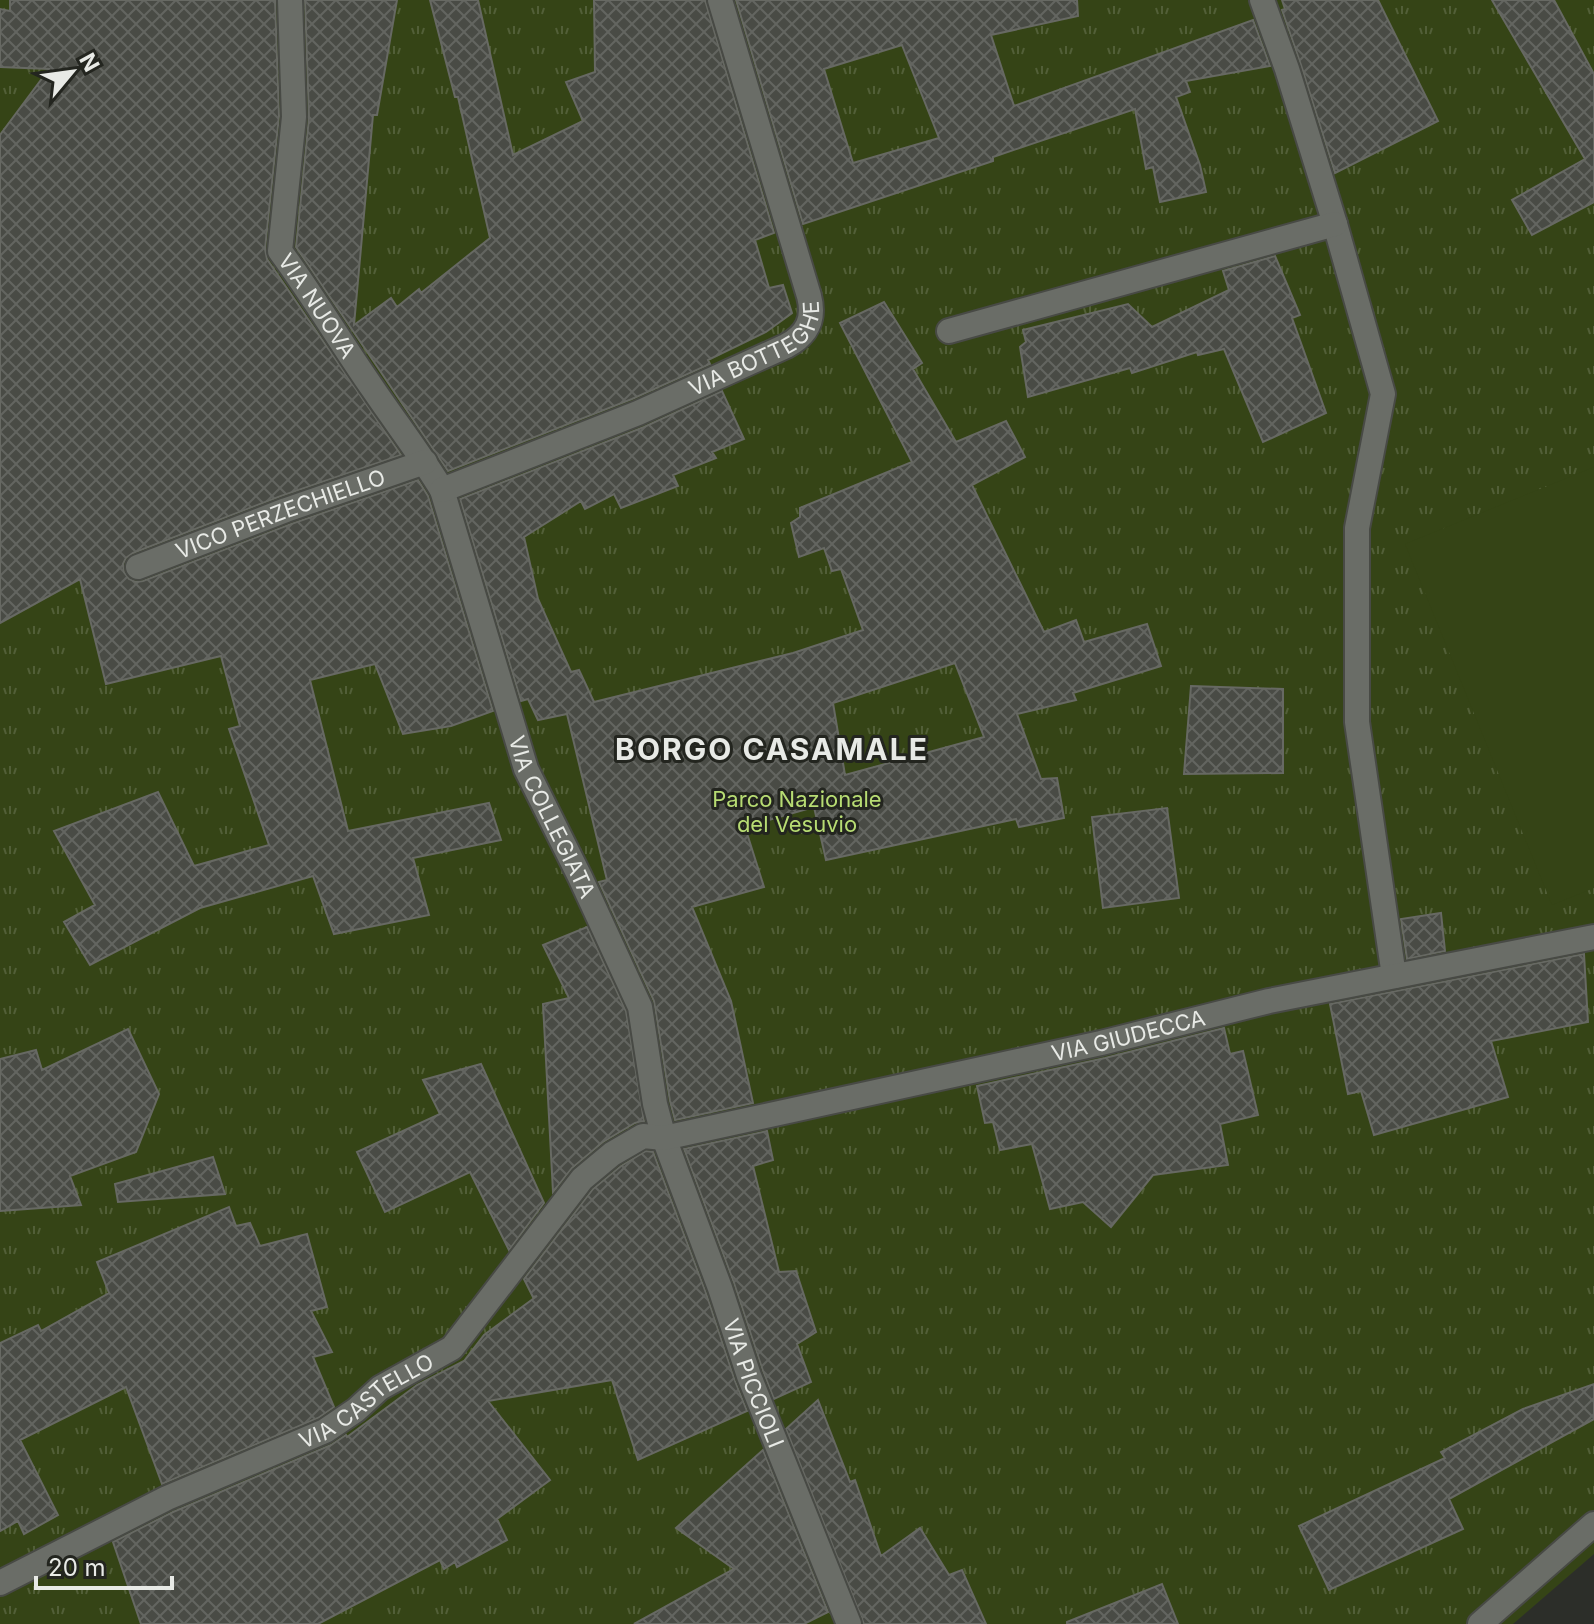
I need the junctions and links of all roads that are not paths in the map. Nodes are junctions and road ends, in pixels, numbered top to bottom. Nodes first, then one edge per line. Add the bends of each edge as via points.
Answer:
1 (290, 0) edge
2 (720, 0) edge
3 (1262, 0) edge
4 (1335, 224) junction
5 (949, 331) dead end
6 (425, 462) junction
7 (442, 490) junction
8 (138, 567) dead end
9 (1594, 937) edge
10 (1394, 976) junction
11 (664, 1138) junction
12 (1594, 1524) edge
13 (0, 1583) edge
14 (849, 1624) edge
15 (1480, 1624) edge

1 - 6 street, VIA NUOVA via 294,117 280,251
2 - 7 street, VIA BOTTEGHE via 809,296 812,308 806,331 786,346 638,413
3 - 4 street
4 - 5 street
4 - 10 street via 1383,394 1357,528 1357,722
6 - 7 street, VIA NUOVA
6 - 8 street, VICO PERZECHIELLO
7 - 11 street, VIA COLLEGIATA via 526,769 640,1007
9 - 10 street, VIA GIUDECCA
10 - 11 street, VIA GIUDECCA
11 - 13 street, VIA CASTELLO via 643,1136 582,1179 452,1348 380,1388 325,1431 167,1498
11 - 14 street, VIA PICCIOLI via 749,1376
12 - 15 street

